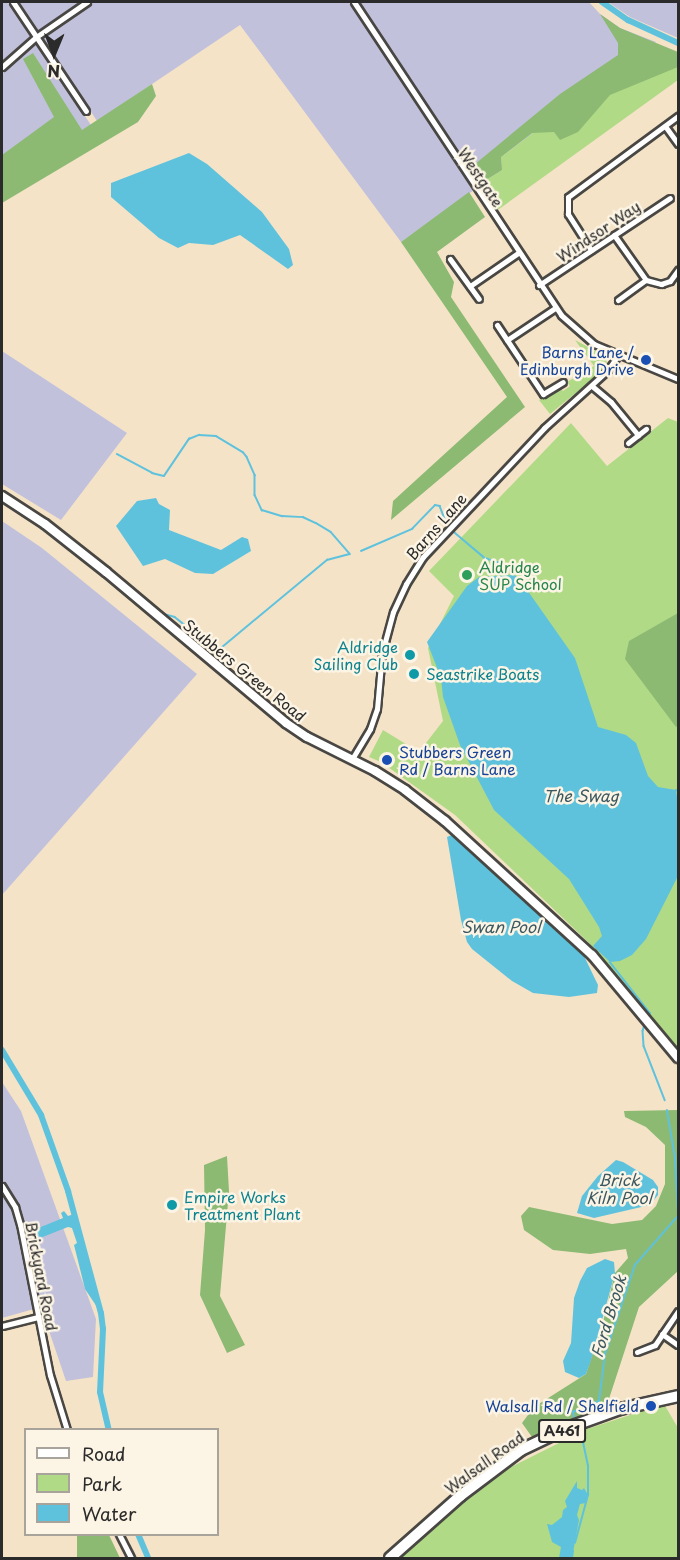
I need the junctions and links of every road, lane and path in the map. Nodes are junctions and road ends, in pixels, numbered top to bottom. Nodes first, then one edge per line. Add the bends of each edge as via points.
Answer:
1 (13, 2) edge
2 (87, 2) edge
3 (354, 2) edge
4 (36, 37) junction
5 (2, 67) edge
6 (86, 111) dead end
7 (678, 116) edge
8 (665, 126) junction
9 (678, 144) edge
10 (670, 198) dead end
11 (614, 234) junction
12 (591, 250) junction
13 (518, 253) junction
14 (450, 259) dead end
15 (678, 270) edge
16 (646, 280) junction
17 (539, 285) junction
18 (470, 286) junction
19 (479, 299) dead end
20 (619, 300) dead end
21 (555, 308) junction
22 (497, 325) dead end
23 (507, 340) junction
24 (618, 355) junction
25 (678, 379) edge
26 (563, 381) dead end
27 (592, 386) junction
28 (646, 429) dead end
29 (638, 435) junction
30 (628, 443) dead end
31 (2, 496) edge
32 (352, 759) junction
33 (678, 1058) edge
34 (2, 1186) edge
35 (678, 1311) edge
36 (37, 1317) junction
37 (2, 1326) edge
38 (662, 1334) junction
39 (678, 1345) edge
40 (637, 1352) dead end
41 (678, 1396) edge
42 (66, 1428) edge
43 (120, 1536) edge
44 (131, 1558) edge
45 (390, 1558) edge

1 - 4 street
2 - 4 street
3 - 13 street, Westgate
4 - 5 street
4 - 6 street
7 - 8 street
8 - 9 street
8 - 12 street via 568,197 568,214
10 - 11 street, Windsor Way
11 - 12 street, Windsor Way
11 - 16 street
12 - 17 street, Windsor Way
13 - 17 street, Westgate
13 - 18 street
14 - 18 street
15 - 16 street via 670,281 661,284
16 - 20 street
17 - 21 street, Westgate
18 - 19 street
21 - 23 street
21 - 24 street, Westgate via 578,333
22 - 23 street
23 - 26 street via 543,394
24 - 25 street
24 - 27 street, Barns Lane
27 - 29 street
27 - 32 street, Barns Lane via 544,428 445,531 413,571 399,598 386,639 374,720
28 - 29 street
29 - 30 street
31 - 32 street, Stubbers Green Road via 106,572 286,723
32 - 33 street, Stubbers Green Road via 417,798 496,867 597,961
34 - 36 street, Brickyard Road via 20,1224
35 - 38 street
36 - 37 street
36 - 42 street, Brickyard Road
38 - 39 street
38 - 40 street via 655,1345
41 - 45 highway, Walsall Road / A461 via 620,1409 521,1450 460,1496
43 - 44 street

